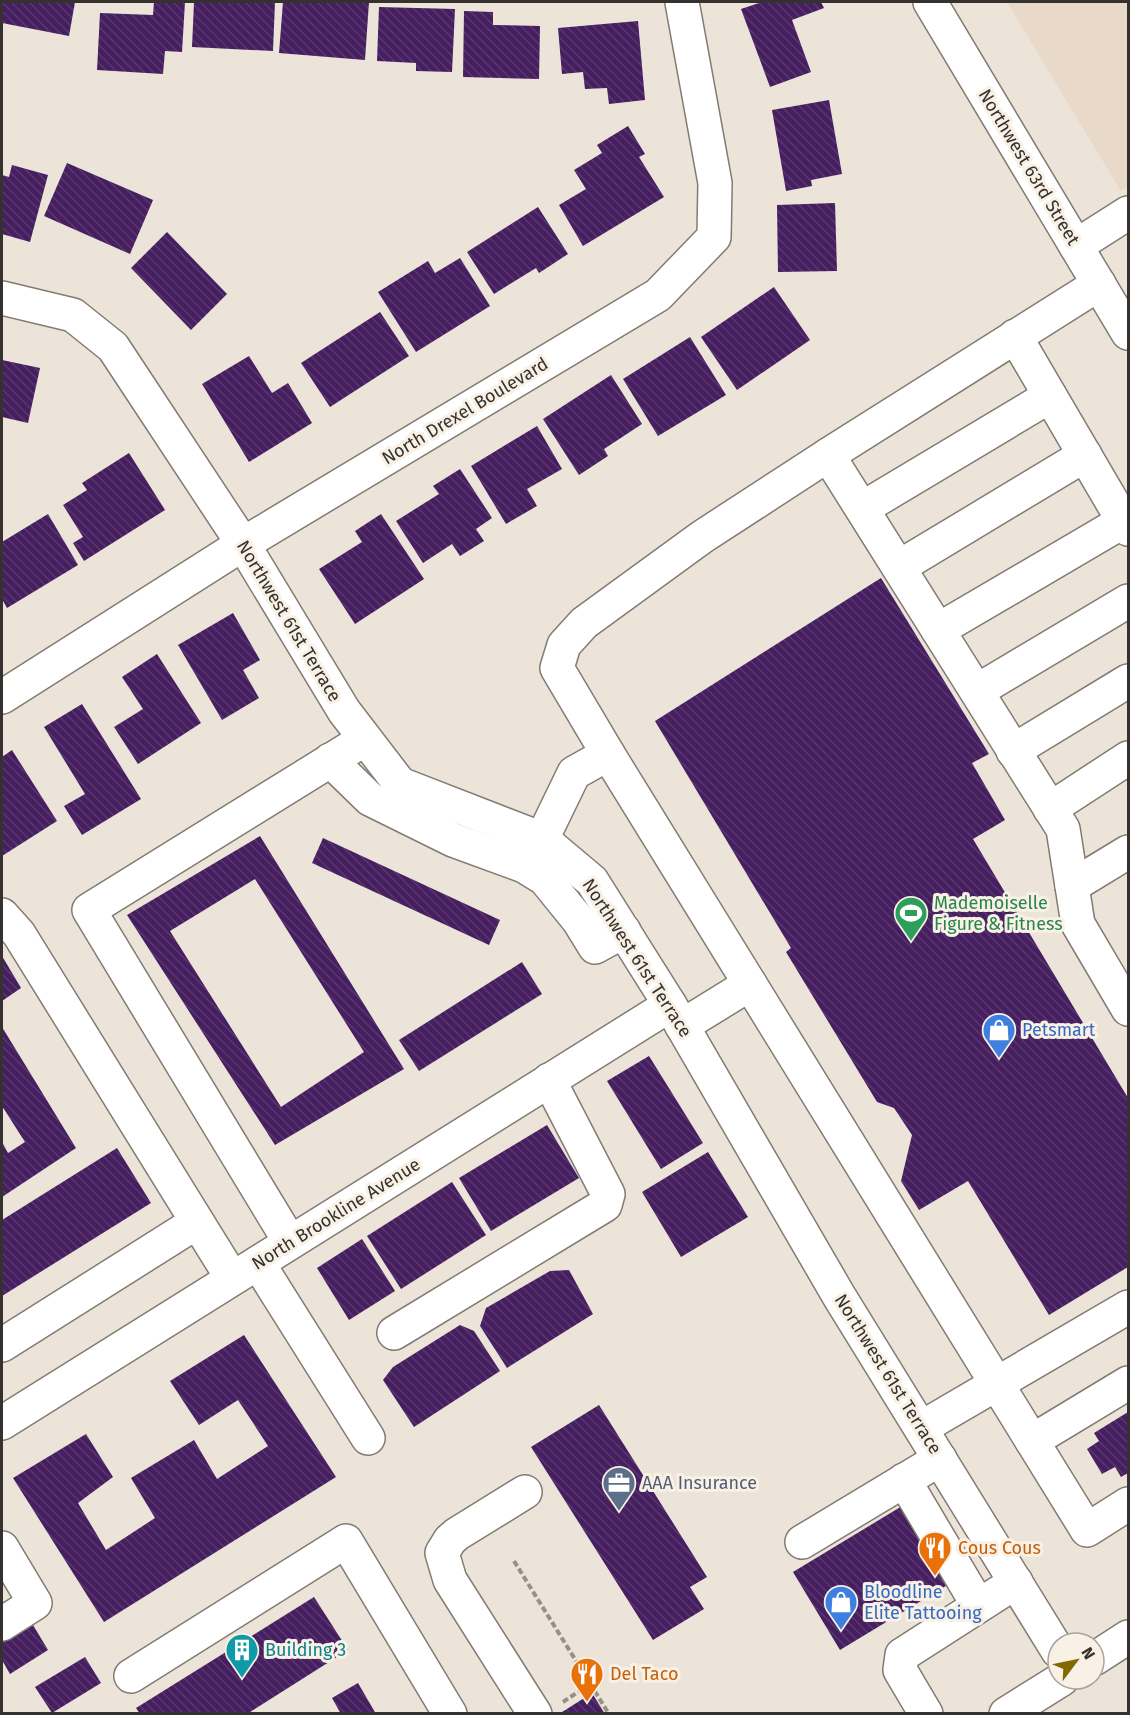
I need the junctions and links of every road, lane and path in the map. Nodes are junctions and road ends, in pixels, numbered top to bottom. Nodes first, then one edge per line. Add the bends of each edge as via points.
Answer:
1 (682, 2) edge
2 (930, 2) edge
3 (1128, 213) edge
4 (1076, 246) junction
5 (1099, 284) junction
6 (2, 298) edge
7 (1128, 333) edge
8 (1015, 336) junction
9 (1050, 396) junction
10 (828, 455) junction
11 (1085, 455) junction
12 (863, 508) junction
13 (1126, 525) edge
14 (243, 544) junction
15 (899, 567) junction
16 (1128, 601) edge
17 (939, 630) junction
18 (1128, 681) edge
19 (976, 692) junction
20 (2, 697) edge
21 (365, 739) junction
22 (1013, 751) junction
23 (608, 754) junction
24 (1128, 758) edge
25 (330, 760) junction
26 (1050, 809) junction
27 (542, 839) junction
28 (1128, 852) edge
29 (1072, 886) junction
30 (2, 915) edge
31 (624, 931) junction
32 (1116, 960) edge
33 (750, 984) junction
34 (1128, 1009) edge
35 (676, 1016) junction
36 (549, 1080) junction
37 (197, 1222) junction
38 (290, 1242) junction
39 (245, 1271) junction
40 (1128, 1307) edge
41 (394, 1333) dead end
42 (2, 1345) edge
43 (1128, 1383) edge
44 (997, 1384) junction
45 (2, 1423) edge
46 (921, 1428) junction
47 (368, 1438) dead end
48 (1032, 1441) junction
49 (940, 1458) junction
50 (904, 1480) junction
51 (525, 1492) dead end
52 (1128, 1504) edge
53 (802, 1542) dead end
54 (2, 1548) edge
55 (514, 1561) dead end
56 (1016, 1581) junction
57 (978, 1605) junction
58 (2, 1624) edge
59 (1046, 1631) edge
60 (1128, 1637) edge
61 (1106, 1651) edge
62 (131, 1676) dead end
63 (590, 1684) junction
64 (1046, 1689) edge
65 (544, 1710) edge
66 (450, 1713) edge
67 (609, 1713) edge
68 (926, 1713) edge
69 (1006, 1713) edge

1 - 14 street, North Drexel Boulevard via 715,183 714,237 658,295
2 - 4 street, Northwest 63rd Street
3 - 4 street
4 - 5 street, Northwest 63rd Street
5 - 7 street, Northwest 63rd Street
5 - 8 street
6 - 14 street, Northwest 61st Terrace via 73,315 113,347
8 - 9 street
8 - 10 street
9 - 11 street
9 - 12 street
10 - 12 street
10 - 23 street via 702,537 584,622 564,645 557,668
11 - 13 street
11 - 15 street
12 - 15 street
13 - 17 street
14 - 20 street, North Drexel Boulevard
14 - 21 street, Northwest 61st Terrace
15 - 17 street
16 - 19 street
17 - 19 street
18 - 22 street
19 - 22 street
21 - 25 street
21 - 27 street, Northwest 61st Terrace via 400,784
22 - 26 street
23 - 27 street via 574,773
23 - 33 street
24 - 26 street
25 - 31 street via 370,799 453,840 524,866 544,879 595,947
25 - 38 street via 89,910
26 - 29 street via 1063,829
27 - 31 street, Northwest 61st Terrace via 592,881
28 - 29 street
29 - 32 street via 1078,924
30 - 37 street via 19,934
31 - 35 street, Northwest 61st Terrace
32 - 34 street
33 - 35 street, North Brookline Avenue
33 - 44 street
35 - 36 street, North Brookline Avenue
35 - 46 street, Northwest 61st Terrace via 839,1296
36 - 38 street, North Brookline Avenue
36 - 41 street via 608,1194 605,1205
37 - 39 street
37 - 42 street
38 - 39 street, North Brookline Avenue
39 - 45 street, North Brookline Avenue
39 - 47 street
40 - 44 street
43 - 48 street
44 - 46 street
44 - 48 street
46 - 49 street, Northwest 61st Terrace
48 - 52 street via 1087,1530
49 - 50 street
49 - 56 street, Northwest 61st Terrace
50 - 53 street
50 - 57 street
51 - 65 street via 457,1534 442,1553 450,1580
54 - 58 street via 35,1603
55 - 63 path
56 - 57 street
56 - 59 street, Northwest 61st Terrace
57 - 68 street via 899,1659 900,1670
60 - 61 street
62 - 66 street via 346,1541
63 - 65 path
63 - 67 path
64 - 69 street

